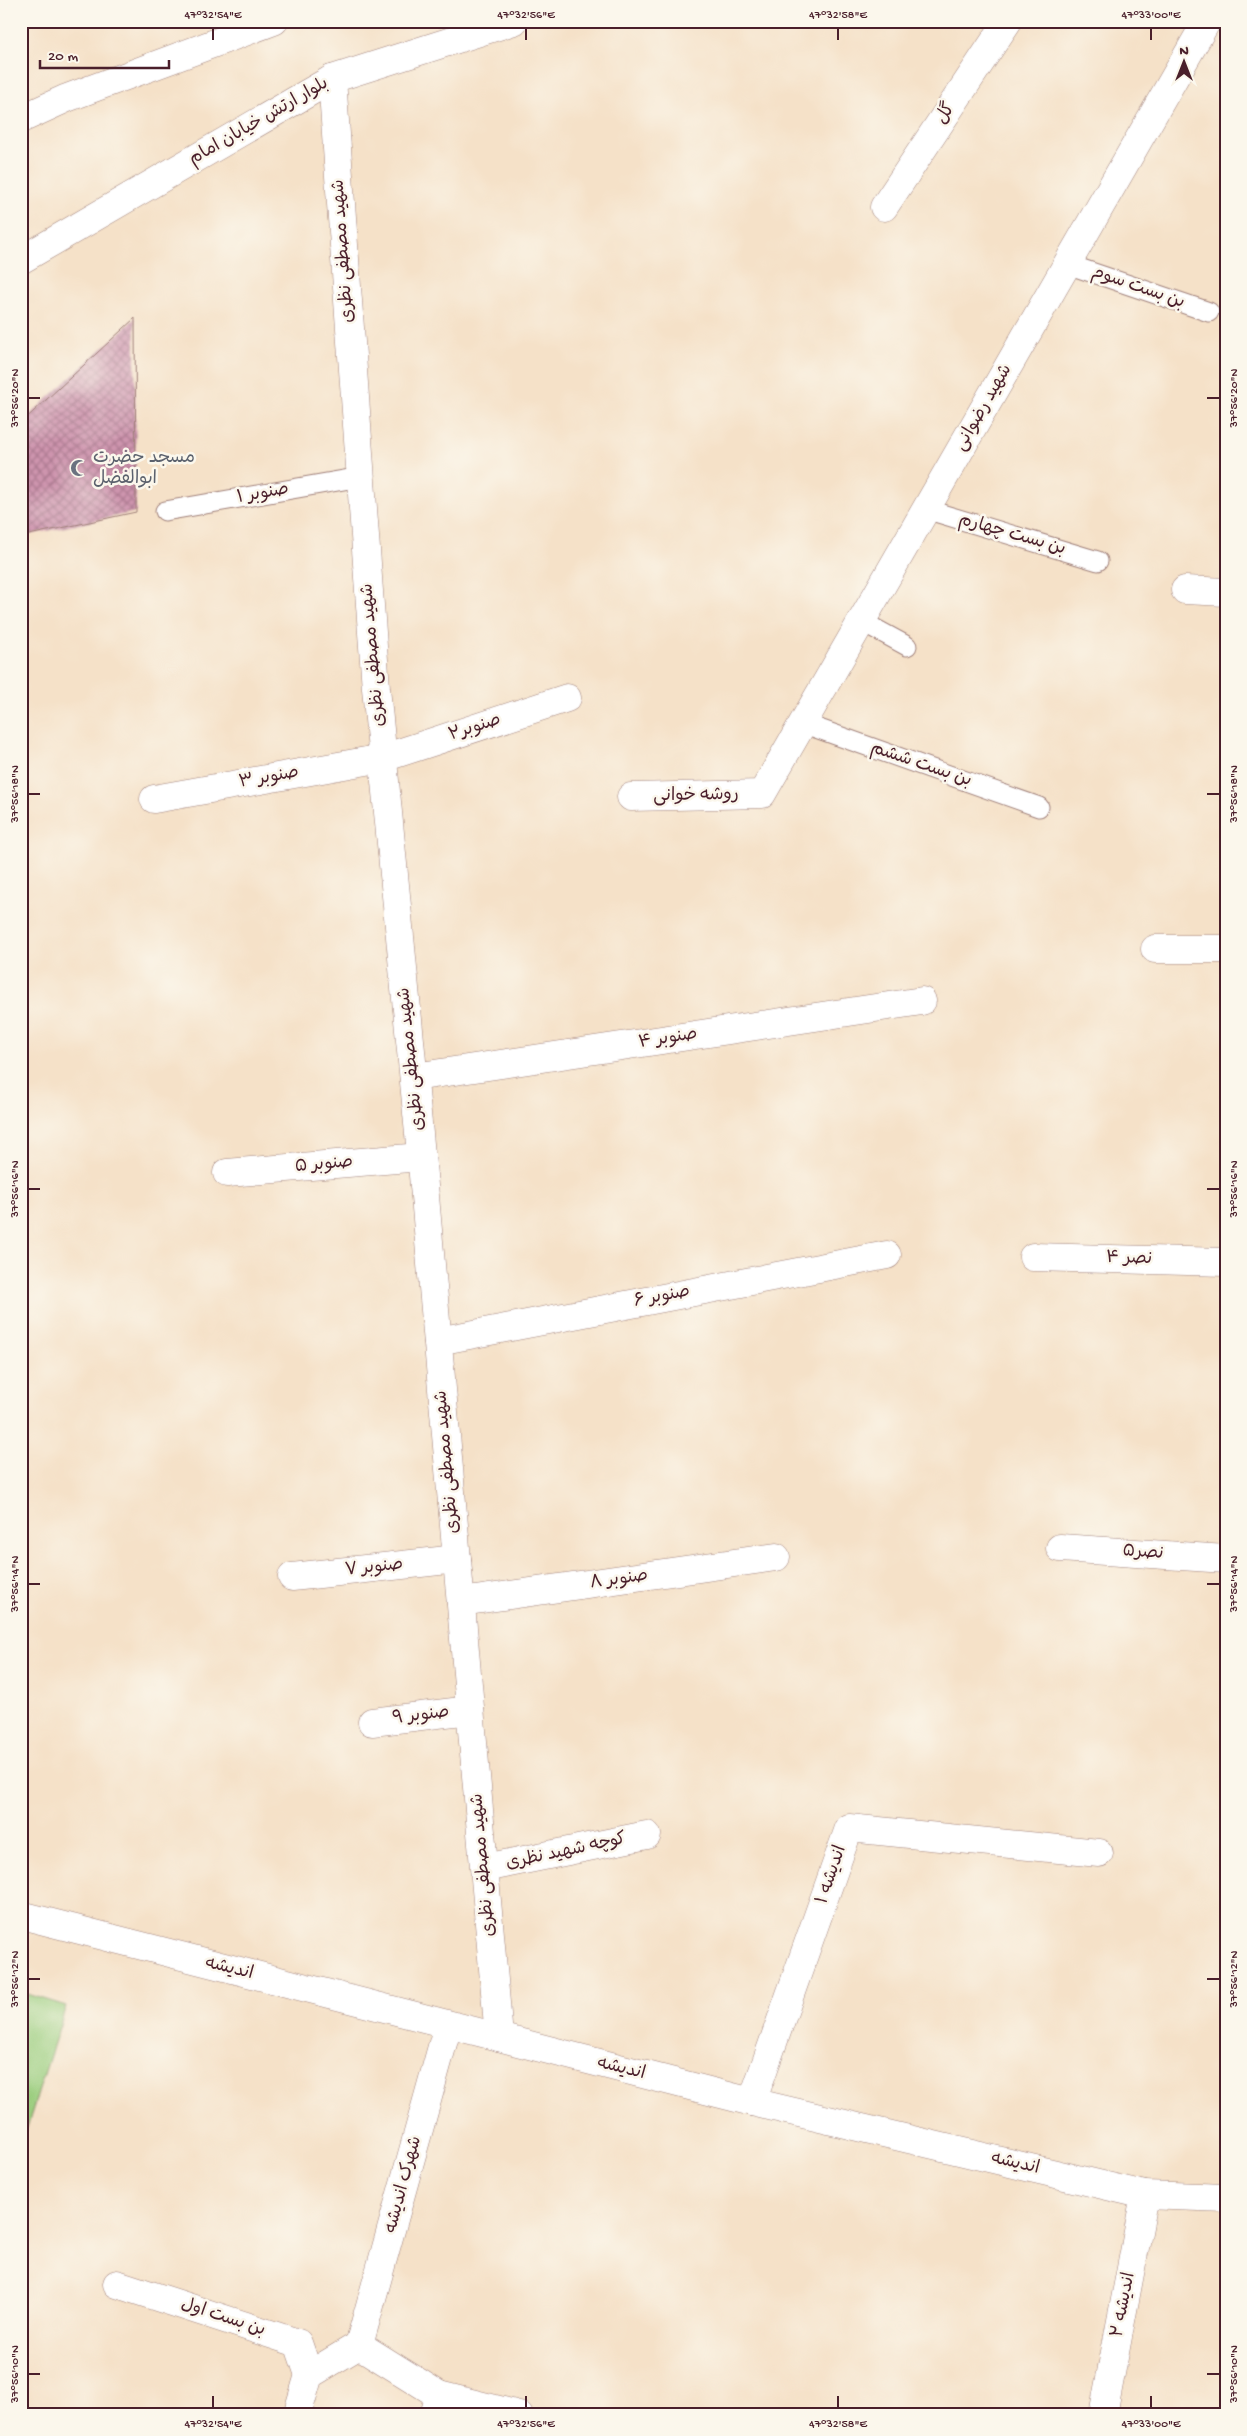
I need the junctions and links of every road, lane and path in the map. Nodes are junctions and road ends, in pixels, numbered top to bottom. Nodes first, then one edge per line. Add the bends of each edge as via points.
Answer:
1 (274, 21) edge
2 (514, 21) edge
3 (1008, 21) edge
4 (1207, 21) edge
5 (332, 79) junction
6 (21, 119) edge
7 (884, 207) dead end
8 (21, 260) edge
9 (1067, 264) junction
10 (1209, 312) dead end
11 (361, 477) junction
12 (926, 509) junction
13 (165, 512) dead end
14 (1098, 560) dead end
15 (1185, 590) dead end
16 (1226, 592) edge
17 (861, 621) junction
18 (907, 646) dead end
19 (567, 698) dead end
20 (802, 723) junction
21 (383, 758) junction
22 (762, 794) joint
23 (631, 797) dead end
24 (154, 799) dead end
25 (1039, 807) dead end
26 (1155, 949) dead end
27 (1226, 949) edge
28 (922, 1001) dead end
29 (414, 1078) junction
30 (421, 1157) junction
31 (227, 1174) dead end
32 (887, 1254) dead end
33 (1033, 1257) dead end
34 (1226, 1262) edge
35 (438, 1341) junction
36 (1060, 1548) dead end
37 (776, 1557) dead end
38 (1226, 1558) edge
39 (457, 1559) junction
40 (292, 1577) dead end
41 (461, 1602) junction
42 (470, 1710) junction
43 (372, 1722) dead end
44 (647, 1835) dead end
45 (1099, 1853) dead end
46 (484, 1868) junction
47 (21, 1915) edge
48 (448, 2025) junction
49 (499, 2038) junction
50 (752, 2102) junction
51 (1144, 2195) junction
52 (1226, 2198) edge
53 (117, 2284) dead end
54 (360, 2345) junction
55 (309, 2374) junction
56 (436, 2405) edge
57 (297, 2415) edge
58 (519, 2415) edge
59 (1103, 2415) edge

1 - 6 street via 67,98
2 - 5 street, بلوار ارتش خیابان امام
3 - 7 street, گل
4 - 9 street, شهید رضوانی
5 - 8 street, بلوار ارتش خیابان امام
5 - 11 street, شهید مصطفی نظری
9 - 10 lane, بن بست سوم
9 - 12 street, شهید رضوانی
11 - 13 lane, صنوبر ۱
11 - 21 street, شهید مصطفی نظری
12 - 14 lane, بن بست چهارم
12 - 17 street, شهید رضوانی
15 - 16 street
17 - 18 lane
17 - 20 street, شهید رضوانی
19 - 21 street, صنوبر۲
20 - 22 street, شهید رضوانی
20 - 25 lane, بن بست ششم
21 - 24 street, صنوبر ۳
21 - 29 street, شهید مصطفی نظری
22 - 23 street, روشه خوانی
26 - 27 street
28 - 29 street, صنوبر ۴
29 - 30 street, شهید مصطفی نظری
30 - 31 street, صنوبر ۵
30 - 35 street, شهید مصطفی نظری
32 - 35 street, صنوبر ۶
33 - 34 street, نصر ۴
35 - 39 street, شهید مصطفی نظری
36 - 38 street, نصر۵
37 - 41 street, صنوبر ۸
39 - 40 street, صنوبر ۷
39 - 41 street, شهید مصطفی نظری
41 - 42 street, شهید مصطفی نظری
42 - 43 street, صنوبر ۹
42 - 46 street, شهید مصطفی نظری
44 - 46 street, کوچه شهید نظری
45 - 50 street, اندیشه ۱ via 849,1828
46 - 49 street, شهید مصطفی نظری
47 - 48 street, اندیشه
48 - 49 street, اندیشه
48 - 54 street, شهرک اندیشه
49 - 50 street, اندیشه
50 - 51 street, اندیشه
51 - 52 street, اندیشه
51 - 59 street, اندیشه ۲
53 - 55 street, بن بست اول via 298,2342
54 - 55 street
54 - 56 street
55 - 57 street
56 - 58 street

